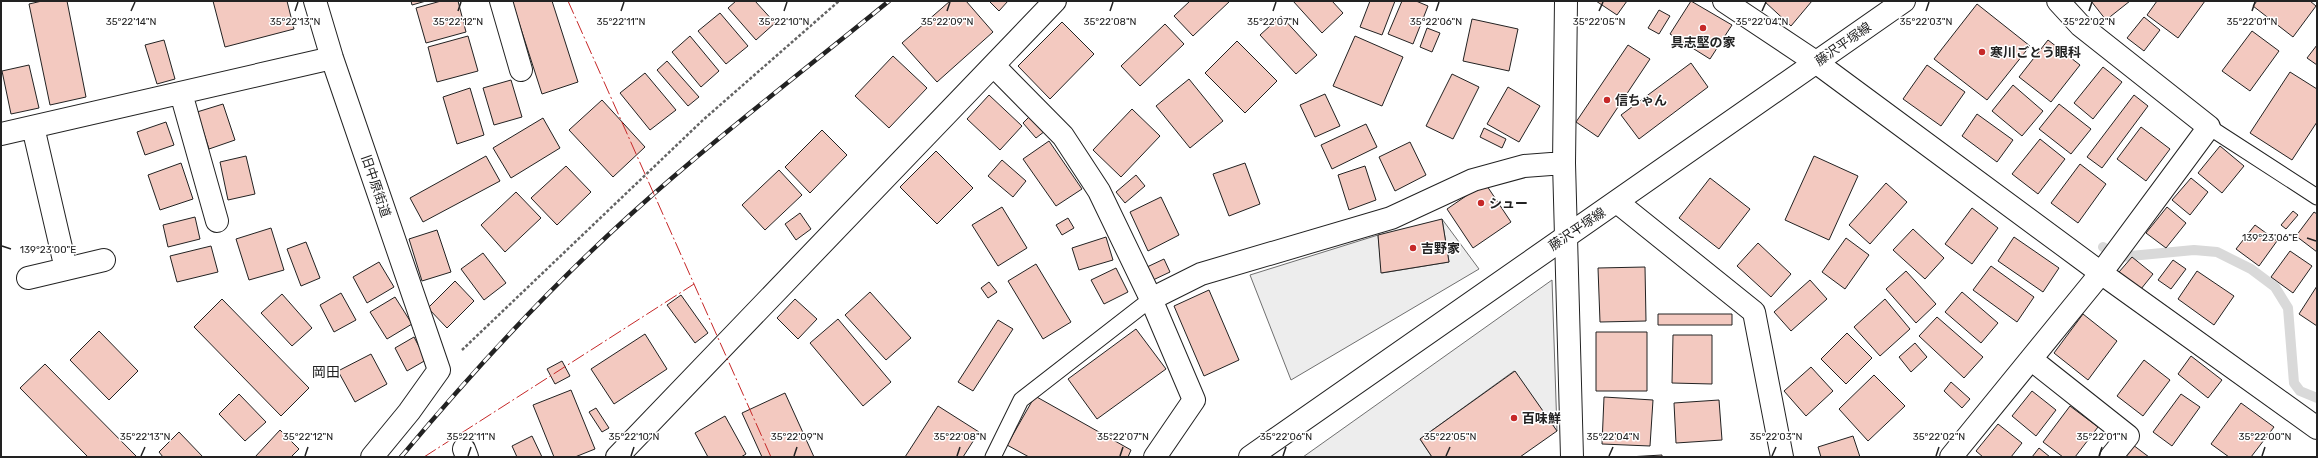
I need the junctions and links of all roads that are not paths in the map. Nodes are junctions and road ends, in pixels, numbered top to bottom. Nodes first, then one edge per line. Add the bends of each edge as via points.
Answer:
1 (315, 1) edge
2 (501, 1) edge
3 (1055, 1) edge
4 (1566, 1) edge
5 (1724, 1) edge
6 (1904, 1) edge
7 (2058, 1) edge
8 (332, 58) junction
9 (1817, 63) junction
10 (994, 66) junction
11 (521, 70) dead end
12 (181, 93) junction
13 (32, 127) junction
14 (2209, 128) junction
15 (1, 134) edge
16 (1564, 163) junction
17 (2317, 197) edge
18 (1617, 202) junction
19 (216, 220) dead end
20 (1567, 235) junction
21 (104, 260) dead end
22 (2104, 268) junction
23 (66, 269) junction
24 (28, 278) dead end
25 (1151, 300) junction
26 (2032, 360) junction
27 (2317, 428) edge
28 (372, 457) edge
29 (617, 457) edge
30 (993, 457) edge
31 (1155, 457) edge
32 (1250, 457) edge
33 (1572, 457) edge
34 (1782, 457) edge
35 (1950, 457) edge
36 (2111, 457) edge

1 - 8 street, 旧中原街道
2 - 11 street
3 - 10 street
4 - 16 street
5 - 9 street
6 - 9 street, 藤沢平塚線
7 - 14 street via 2080,25
8 - 12 street
8 - 28 street, 旧中原街道 via 439,370
9 - 18 street, 藤沢平塚線
9 - 22 street
10 - 25 street via 1063,136 1098,191
10 - 29 street
12 - 13 street
12 - 19 street
13 - 15 street
13 - 23 street
14 - 17 lane
14 - 22 street
16 - 20 street
16 - 25 street via 1524,166 1473,180 1391,218 1201,274
18 - 20 street, 藤沢平塚線
18 - 34 street via 1754,312
20 - 32 street, 藤沢平塚線
20 - 33 street
21 - 23 street
22 - 26 street
22 - 27 street
23 - 24 street
25 - 30 lane via 1021,400
25 - 31 street via 1194,400
26 - 35 street
26 - 36 street via 2128,436

